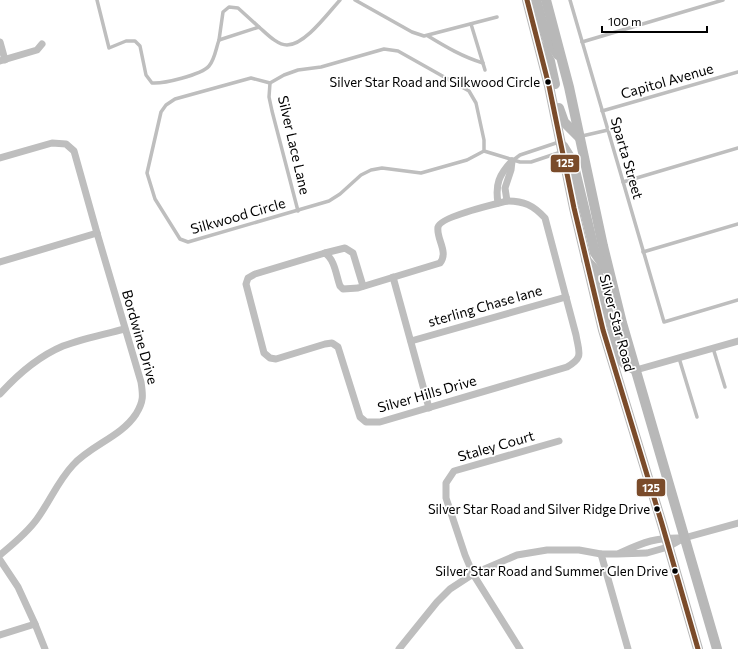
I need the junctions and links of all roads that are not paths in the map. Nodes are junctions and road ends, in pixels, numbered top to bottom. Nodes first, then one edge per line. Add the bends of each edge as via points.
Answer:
1 (97, 0) edge
2 (340, 0) edge
3 (355, 0) edge
4 (526, 0) edge
5 (536, 0) edge
6 (546, 0) edge
7 (570, 0) edge
8 (723, 0) edge
9 (497, 17) dead end
10 (471, 24) junction
11 (259, 26) junction
12 (428, 36) junction
13 (537, 39) junction
14 (219, 40) junction
15 (0, 42) edge
16 (582, 42) junction
17 (42, 44) dead end
18 (2, 60) edge
19 (562, 60) junction
20 (483, 63) junction
21 (486, 70) dead end
22 (738, 72) edge
23 (270, 83) junction
24 (602, 111) junction
25 (608, 130) junction
26 (579, 137) junction
27 (560, 142) junction
28 (738, 148) edge
29 (484, 151) junction
30 (562, 152) junction
31 (0, 158) edge
32 (512, 161) junction
33 (623, 182) junction
34 (507, 201) junction
35 (498, 203) junction
36 (298, 211) junction
37 (738, 224) edge
38 (97, 233) junction
39 (643, 252) junction
40 (325, 254) junction
41 (585, 258) junction
42 (0, 262) edge
43 (610, 274) junction
44 (393, 277) junction
45 (363, 286) junction
46 (566, 297) junction
47 (738, 300) edge
48 (125, 329) junction
49 (411, 341) junction
50 (738, 341) edge
51 (713, 348) junction
52 (679, 358) junction
53 (636, 370) junction
54 (725, 387) dead end
55 (0, 394) edge
56 (429, 408) junction
57 (697, 417) dead end
58 (559, 441) dead end
59 (738, 523) edge
60 (665, 537) junction
61 (684, 538) junction
62 (668, 547) junction
63 (601, 554) junction
64 (617, 554) junction
65 (0, 555) edge
66 (0, 560) edge
67 (473, 574) junction
68 (35, 624) junction
69 (0, 635) edge
70 (45, 649) edge
71 (399, 649) edge
72 (520, 649) edge
73 (628, 649) edge
74 (698, 649) edge
75 (717, 649) edge

1 - 14 lane via 109,48 126,41 135,41 140,46 146,76 152,83 159,84 197,74 208,68
2 - 11 lane via 307,36 295,43 278,43
3 - 12 lane via 412,32
4 - 13 main road, Silver Star Road
5 - 19 main road via 547,39
6 - 19 main road, Silver Star Road
7 - 16 lane, Sparta Street
8 - 16 lane
9 - 10 lane
10 - 12 lane
10 - 20 lane
11 - 14 lane
11 - 14 lane via 238,8 229,7 224,12
12 - 20 lane via 468,59
13 - 26 main road via 550,61 564,122
13 - 27 main road, Silver Star Road
15 - 18 street
16 - 24 lane, Sparta Street
17 - 18 street via 37,50
19 - 26 main road, Silver Star Road
20 - 21 lane
22 - 24 lane, Capitol Avenue
23 - 29 lane via 284,74 321,67 384,48 398,51 469,91 476,103
23 - 36 lane, Silver Lace Lane via 272,111
23 - 36 lane, Silkwood Circle via 251,78 175,99 166,105 161,112 147,173 155,199 180,239 188,242
24 - 25 lane, Sparta Street
25 - 26 lane
25 - 33 lane, Sparta Street
26 - 43 main road, Silver Star Road
27 - 30 main road, Silver Star Road
27 - 32 lane via 520,155
27 - 43 main road via 573,162 595,253
28 - 33 lane
29 - 32 lane
29 - 36 lane, Silkwood Circle via 467,160 421,173 382,168 371,170 361,174 329,201
30 - 32 lane via 531,162
30 - 41 main road, Silver Star Road
31 - 38 street, Bordwine Drive via 52,143 66,144 74,151
32 - 34 street via 504,188
32 - 35 street via 498,182
33 - 39 lane, Sparta Street
34 - 35 street, Silver Hills Drive
34 - 46 street, Silver Hills Drive via 522,201 538,210 545,218
35 - 44 street, Silver Hills Drive via 440,223 438,228 443,260
37 - 39 lane
38 - 42 street
38 - 48 street, Bordwine Drive
39 - 47 lane, Sparta Street via 664,322
40 - 45 street, Silver Hills Drive via 330,256 343,289
40 - 45 street via 344,248 353,253
40 - 56 street, Silver Hills Drive via 248,278 246,284 264,353 276,359 325,344 332,343 338,347 360,417 366,422 380,422
41 - 53 main road via 598,273 621,360
41 - 60 main road, Silver Star Road via 603,330
43 - 53 main road, Silver Star Road
44 - 45 street, Silver Hills Drive
44 - 49 street
46 - 49 street, sterling Chase lane
46 - 56 street, Silver Hills Drive via 579,348 577,361 567,368
48 - 55 street via 63,346 39,358 16,376
48 - 65 street, Bordwine Drive via 141,382 143,400 136,414 125,426 73,464 37,519
49 - 56 street
50 - 51 street
51 - 52 street
51 - 54 lane
52 - 53 street
52 - 57 lane
53 - 61 main road, Silver Star Road
58 - 67 street, Staley Court via 454,471 446,483 446,498
59 - 61 street
60 - 61 street
60 - 62 main road, Silver Star Road
60 - 64 street via 644,542
61 - 62 street
61 - 75 main road, Silver Star Road
62 - 64 street via 648,553
62 - 74 main road, Silver Star Road
63 - 64 street
63 - 67 street via 579,550 547,550 517,555
63 - 73 street
66 - 68 street via 18,587
67 - 71 street via 437,602
67 - 72 street, Staley Court
68 - 69 street
68 - 70 street

